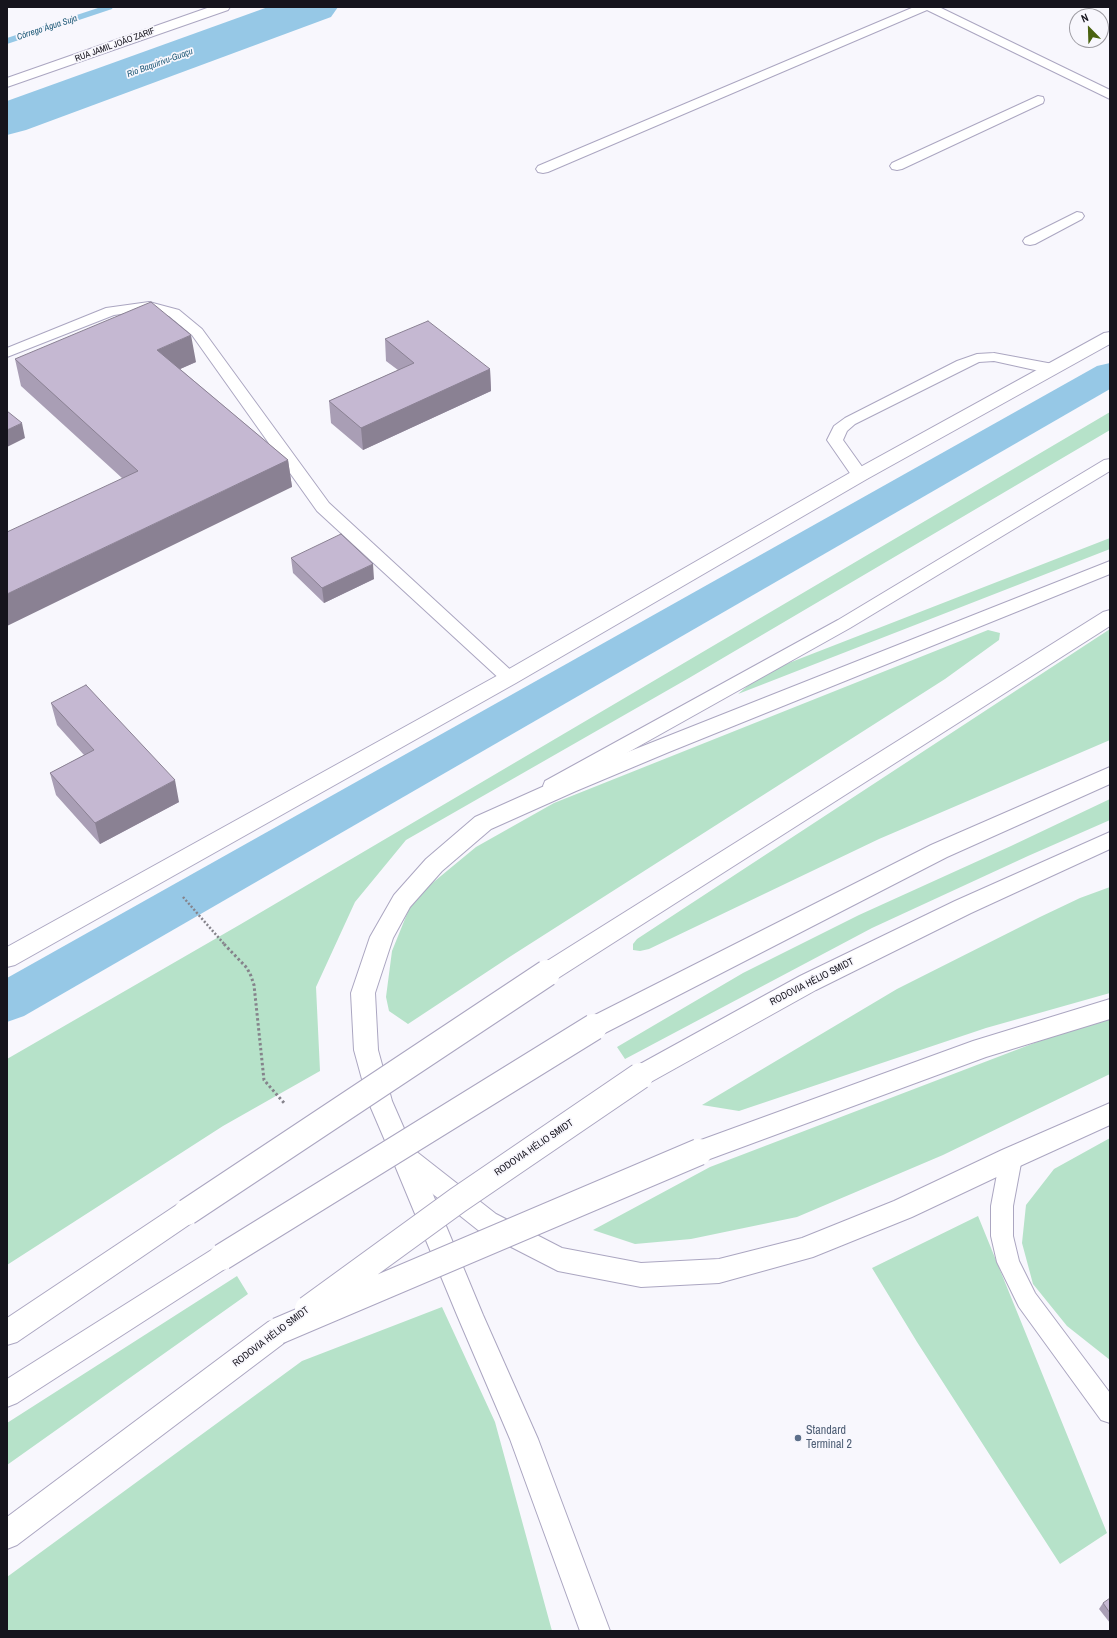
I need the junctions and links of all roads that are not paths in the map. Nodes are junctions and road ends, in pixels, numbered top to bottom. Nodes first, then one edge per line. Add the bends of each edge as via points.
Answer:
1 (223, 7) edge
2 (924, 7) edge
3 (930, 7) edge
4 (7, 83) edge
5 (1110, 94) edge
6 (1038, 100) dead end
7 (897, 166) dead end
8 (543, 169) dead end
9 (1076, 216) dead end
10 (1030, 241) dead end
11 (1110, 337) edge
12 (7, 353) edge
13 (1053, 369) junction
14 (1110, 464) edge
15 (860, 475) junction
16 (1110, 567) edge
17 (1110, 617) edge
18 (509, 678) junction
19 (1110, 775) edge
20 (483, 824) junction
21 (1104, 843) edge
22 (7, 958) edge
23 (1110, 1009) edge
24 (1110, 1114) edge
25 (404, 1156) junction
26 (1011, 1158) junction
27 (278, 1331) junction
28 (7, 1333) edge
29 (7, 1394) edge
30 (1110, 1412) edge
31 (7, 1535) edge
32 (595, 1631) edge

1 - 4 main road, RUA JAMIL JOÃO ZARIF
2 - 8 lane
3 - 5 lane
6 - 7 lane
9 - 10 lane
11 - 13 main road
12 - 18 lane via 111,311 149,306 174,313 197,332 323,506
13 - 15 main road
13 - 15 lane via 994,357 977,358 850,421 840,429 835,440
14 - 20 lane via 844,624
15 - 18 main road
16 - 20 main road via 660,747
17 - 28 main road, bridge via 547,973
18 - 22 main road
19 - 29 main road, bridge via 939,851 594,1027 222,1257
20 - 25 main road via 434,865 402,901 382,936 363,993 366,1050 380,1101
21 - 27 main road, RODOVIA HÉLIO SMIDT, bridge via 963,907 808,983 640,1076 458,1200
23 - 27 main road, bridge via 982,1048 699,1152
24 - 26 main road
25 - 26 main road via 487,1222 558,1259 641,1275 720,1270 804,1249 903,1209
25 - 32 main road via 524,1439
26 - 30 lane via 1002,1206 1002,1236 1008,1262 1027,1300
27 - 31 main road, RODOVIA HÉLIO SMIDT

